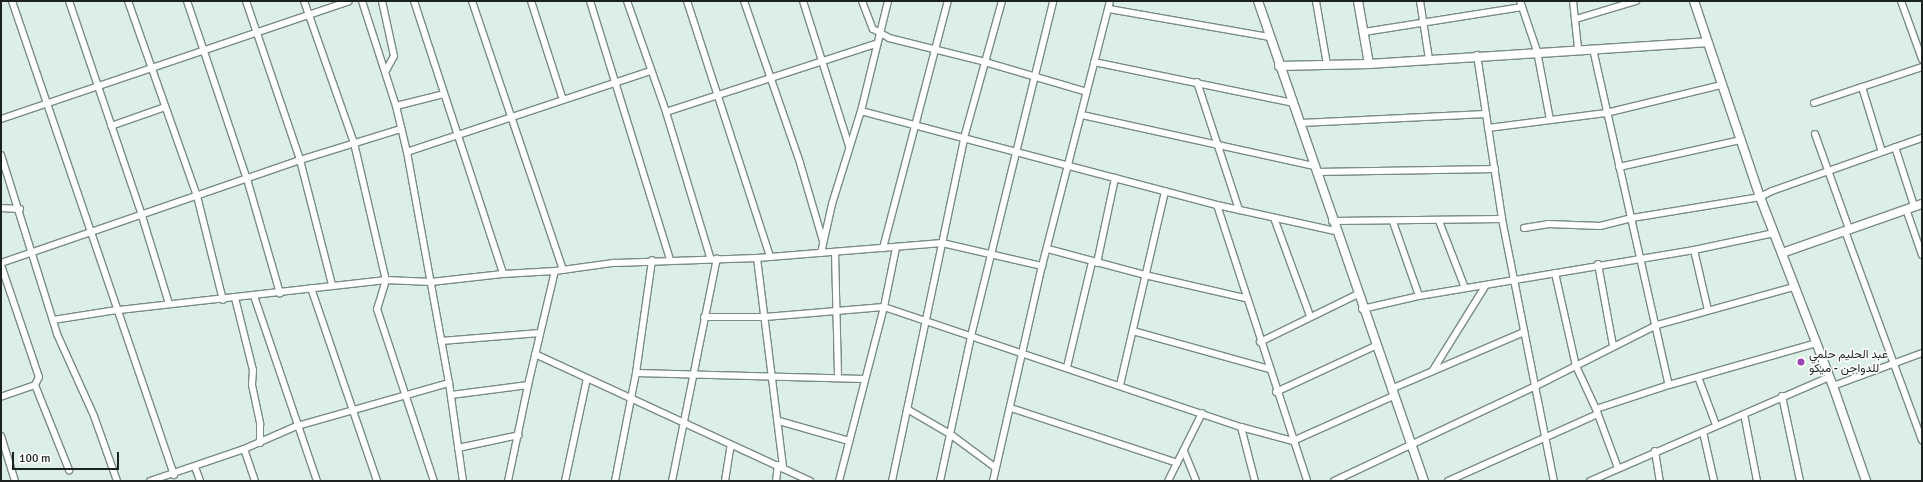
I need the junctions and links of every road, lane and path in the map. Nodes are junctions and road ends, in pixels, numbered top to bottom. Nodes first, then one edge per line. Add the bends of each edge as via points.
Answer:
1 (12, 1) edge
2 (69, 1) edge
3 (128, 1) edge
4 (187, 1) edge
5 (246, 1) edge
6 (304, 1) edge
7 (349, 1) edge
8 (362, 1) edge
9 (382, 1) edge
10 (414, 1) edge
11 (472, 1) edge
12 (531, 1) edge
13 (590, 1) edge
14 (627, 1) edge
15 (687, 1) edge
16 (744, 1) edge
17 (803, 1) edge
18 (862, 1) edge
19 (888, 1) edge
20 (948, 1) edge
21 (1002, 1) edge
22 (1053, 1) edge
23 (1110, 1) edge
24 (1258, 1) edge
25 (1316, 1) edge
26 (1358, 1) edge
27 (1420, 1) edge
28 (1573, 1) edge
29 (1636, 1) edge
30 (1694, 1) edge
31 (1901, 1) edge
32 (1627, 2) edge
33 (1521, 4) edge
34 (1109, 8) junction
35 (309, 16) junction
36 (1576, 18) junction
37 (1425, 22) junction
38 (1364, 32) junction
39 (257, 34) junction
40 (879, 34) junction
41 (1270, 37) junction
42 (1706, 42) junction
43 (876, 44) junction
44 (1578, 48) junction
45 (1593, 49) junction
46 (936, 50) junction
47 (1537, 51) junction
48 (205, 52) junction
49 (1477, 55) junction
50 (1429, 59) junction
51 (1922, 59) edge
52 (823, 60) junction
53 (985, 62) junction
54 (1094, 62) junction
55 (1369, 64) junction
56 (1326, 65) junction
57 (1279, 66) junction
58 (1922, 67) edge
59 (151, 70) junction
60 (651, 71) junction
61 (385, 72) junction
62 (768, 77) junction
63 (1035, 78) junction
64 (1197, 82) junction
65 (616, 83) junction
66 (1721, 85) junction
67 (98, 87) junction
68 (1862, 87) junction
69 (1087, 92) junction
70 (444, 94) junction
71 (718, 96) junction
72 (563, 100) junction
73 (1293, 103) junction
74 (1814, 103) dead end
75 (46, 104) junction
76 (396, 106) junction
77 (165, 107) junction
78 (861, 111) junction
79 (666, 112) junction
80 (1606, 113) junction
81 (1486, 114) junction
82 (1082, 115) junction
83 (511, 118) junction
84 (1, 119) edge
85 (1550, 120) junction
86 (1301, 123) junction
87 (111, 126) junction
88 (917, 126) junction
89 (1488, 128) junction
90 (401, 129) junction
91 (1815, 134) dead end
92 (459, 136) junction
93 (964, 138) junction
94 (1922, 138) edge
95 (1741, 140) junction
96 (354, 143) junction
97 (849, 146) junction
98 (1218, 146) junction
99 (1895, 147) junction
100 (407, 152) junction
101 (1016, 152) junction
102 (1882, 152) junction
103 (1, 155) edge
104 (300, 160) junction
105 (1069, 166) junction
106 (1619, 167) junction
107 (1315, 169) junction
108 (1495, 169) junction
109 (1830, 170) junction
110 (1115, 178) junction
111 (247, 179) junction
112 (1165, 191) junction
113 (197, 196) junction
114 (1760, 197) junction
115 (1217, 205) junction
116 (1914, 206) edge
117 (1, 208) edge
118 (20, 209) junction
119 (1239, 210) junction
120 (142, 216) junction
121 (1274, 218) junction
122 (1632, 218) junction
123 (1502, 219) junction
124 (1332, 221) junction
125 (1439, 221) junction
126 (1393, 222) junction
127 (1524, 228) dead end
128 (1847, 230) junction
129 (1335, 231) junction
130 (89, 232) junction
131 (1774, 233) junction
132 (823, 241) junction
133 (942, 243) junction
134 (884, 248) junction
135 (896, 248) junction
136 (1048, 249) junction
137 (1694, 250) junction
138 (32, 252) junction
139 (835, 252) junction
140 (821, 253) junction
141 (992, 254) junction
142 (1782, 254) junction
143 (1922, 255) edge
144 (710, 257) junction
145 (770, 257) junction
146 (1640, 257) junction
147 (717, 258) junction
148 (757, 258) junction
149 (652, 260) junction
150 (670, 260) junction
151 (1094, 263) junction
152 (1, 264) edge
153 (1598, 264) junction
154 (1042, 266) junction
155 (563, 270) junction
156 (556, 271) junction
157 (1555, 273) junction
158 (503, 274) junction
159 (1145, 275) junction
160 (386, 280) junction
161 (1515, 280) junction
162 (430, 282) junction
163 (332, 285) junction
164 (1486, 285) junction
165 (1793, 287) junction
166 (311, 288) junction
167 (1465, 288) junction
168 (280, 293) junction
169 (1358, 294) junction
170 (254, 296) junction
171 (1419, 296) junction
172 (235, 298) junction
173 (1245, 298) junction
174 (223, 300) junction
175 (169, 304) junction
176 (884, 307) junction
177 (1362, 309) junction
178 (838, 310) junction
179 (1708, 310) junction
180 (116, 311) junction
181 (1310, 316) junction
182 (704, 317) junction
183 (765, 317) junction
184 (53, 320) junction
185 (927, 320) junction
186 (1657, 325) junction
187 (1133, 331) junction
188 (1524, 332) junction
189 (540, 333) junction
190 (971, 336) junction
191 (441, 341) junction
192 (1260, 342) junction
193 (1816, 343) junction
194 (1376, 346) junction
195 (1613, 346) junction
196 (1022, 353) junction
197 (1922, 353) edge
198 (535, 354) junction
199 (1892, 364) junction
200 (1576, 366) junction
201 (1067, 367) junction
202 (1268, 369) junction
203 (1433, 370) junction
204 (636, 373) junction
205 (695, 373) junction
206 (774, 377) junction
207 (1698, 377) junction
208 (1829, 377) junction
209 (587, 378) junction
210 (838, 378) junction
211 (864, 379) junction
212 (449, 383) junction
213 (528, 385) junction
214 (1120, 385) junction
215 (1669, 385) junction
216 (35, 386) junction
217 (1536, 386) junction
218 (1833, 386) junction
219 (1276, 392) junction
220 (1392, 392) junction
221 (406, 395) junction
222 (451, 395) junction
223 (1782, 396) junction
224 (1, 398) edge
225 (631, 398) junction
226 (1011, 408) junction
227 (907, 409) junction
228 (354, 412) junction
229 (1597, 412) junction
230 (1202, 413) junction
231 (1744, 414) junction
232 (779, 420) junction
233 (684, 424) junction
234 (1716, 425) junction
235 (297, 426) junction
236 (1241, 427) junction
237 (1703, 432) junction
238 (950, 434) junction
239 (519, 435) junction
240 (1, 436) edge
241 (1546, 438) junction
242 (1922, 440) edge
243 (849, 441) junction
244 (1293, 441) junction
245 (260, 443) junction
246 (730, 445) junction
247 (1410, 446) junction
248 (458, 448) junction
249 (244, 449) junction
250 (1184, 451) junction
251 (1655, 451) junction
252 (1177, 463) junction
253 (196, 467) junction
254 (781, 467) junction
255 (996, 468) junction
256 (1618, 468) junction
257 (69, 470) dead end
258 (174, 475) junction
259 (1601, 479) edge
260 (15, 481) edge
261 (117, 481) edge
262 (150, 481) edge
263 (200, 481) edge
264 (256, 481) edge
265 (317, 481) edge
266 (377, 481) edge
267 (434, 481) edge
268 (463, 481) edge
269 (508, 481) edge
270 (565, 481) edge
271 (615, 481) edge
272 (672, 481) edge
273 (725, 481) edge
274 (776, 481) edge
275 (810, 481) edge
276 (839, 481) edge
277 (892, 481) edge
278 (940, 481) edge
279 (993, 481) edge
280 (1168, 481) edge
281 (1196, 481) edge
282 (1255, 481) edge
283 (1307, 481) edge
284 (1334, 481) edge
285 (1424, 481) edge
286 (1448, 481) edge
287 (1554, 481) edge
288 (1590, 481) edge
289 (1660, 481) edge
290 (1714, 481) edge
291 (1757, 481) edge
292 (1800, 481) edge
293 (1866, 481) edge

1 - 75 street
2 - 67 street
3 - 59 street
4 - 48 street
5 - 39 street
6 - 35 street
7 - 35 street
8 - 61 street
9 - 61 street via 394,56
10 - 70 street
11 - 83 street
12 - 72 street
13 - 65 street
14 - 60 street
15 - 71 street
16 - 62 street
17 - 52 street
18 - 40 street via 869,23
19 - 40 street
20 - 46 street
21 - 53 street
22 - 63 street
23 - 34 street
24 - 41 street
25 - 56 street
26 - 38 street
27 - 37 street
28 - 36 street
29 - 32 street
30 - 42 street
31 - 51 street
32 - 36 street
33 - 37 street
33 - 47 street
34 - 41 street
34 - 54 street
35 - 39 street
35 - 96 street
36 - 44 street
37 - 38 street
37 - 50 street
38 - 55 street
39 - 48 street
39 - 104 street
40 - 43 street
40 - 46 street
41 - 57 street
42 - 45 street
42 - 66 street
43 - 52 street
43 - 78 street
44 - 45 street
44 - 47 street
45 - 80 street
46 - 53 street
46 - 88 street
47 - 49 street
47 - 85 street
48 - 59 street
48 - 111 street
49 - 50 street
49 - 81 street
50 - 55 street
52 - 62 street
52 - 97 street
53 - 63 street
53 - 93 street
54 - 64 street
54 - 69 street
55 - 56 street
56 - 57 street
57 - 73 street
58 - 68 street
59 - 67 street
59 - 77 street
60 - 65 street
60 - 79 street
61 - 76 street
62 - 71 street
62 - 132 street via 800,163
63 - 69 street
63 - 101 street
64 - 73 street
64 - 98 street
65 - 72 street
65 - 150 street
66 - 80 street
66 - 95 street
67 - 75 street
67 - 87 street
68 - 74 street
68 - 102 street
69 - 82 street
70 - 76 street
70 - 92 street
71 - 79 street
71 - 145 street
72 - 83 street
73 - 86 street
75 - 84 street
75 - 130 street
76 - 90 street
77 - 87 street
77 - 113 street
78 - 88 street
78 - 97 street
79 - 144 street
80 - 85 street
80 - 106 street
81 - 86 street
81 - 89 street
82 - 98 street
82 - 105 street
83 - 92 street
83 - 155 street
85 - 89 street
86 - 107 street
87 - 120 street
88 - 93 street
88 - 134 street
89 - 108 street
90 - 96 street
90 - 100 street
91 - 109 street
92 - 100 street
92 - 158 street
93 - 101 street
93 - 133 street
94 - 99 street
95 - 106 street
95 - 114 street
96 - 104 street
96 - 160 street
97 - 132 street
98 - 107 street
98 - 119 street
99 - 102 street
99 - 116 street
100 - 162 street
101 - 105 street
101 - 141 street
102 - 109 street
103 - 118 street
104 - 111 street
104 - 163 street
105 - 110 street
105 - 136 street
106 - 122 street
107 - 108 street
107 - 124 street
108 - 123 street
109 - 114 street
109 - 128 street
110 - 112 street
110 - 151 street
111 - 113 street
111 - 168 street
112 - 115 street
112 - 159 street
113 - 120 street
113 - 174 street
114 - 122 street
114 - 131 street
115 - 119 street
115 - 173 street
116 - 128 street
116 - 143 street
117 - 118 street
118 - 138 street
119 - 121 street
120 - 130 street
120 - 175 street
121 - 129 street
121 - 181 street
122 - 127 street via 1600,226 1548,224
122 - 146 street
123 - 125 street
123 - 161 street
124 - 126 street
124 - 129 street
125 - 126 street
125 - 167 street
126 - 171 street
128 - 142 street
128 - 199 street
129 - 169 street
130 - 138 street
130 - 180 street
131 - 137 street
131 - 142 street
132 - 140 street
133 - 135 street
133 - 141 street
133 - 185 street
134 - 135 street
134 - 139 street
135 - 176 street
136 - 151 street
136 - 154 street
137 - 146 street
137 - 179 street
138 - 152 street
138 - 184 street
139 - 140 street
139 - 178 street
140 - 145 street
141 - 154 street
141 - 190 street
142 - 165 street
144 - 147 street
144 - 150 street
145 - 148 street
146 - 153 street
146 - 186 street
147 - 148 street
147 - 182 street
148 - 183 street
149 - 150 street
149 - 155 street
149 - 204 street
151 - 159 street
151 - 201 street
152 - 216 street via 38,373
153 - 157 street
153 - 195 street
154 - 196 street
155 - 156 street
156 - 158 street
156 - 189 street
157 - 161 street
157 - 200 street
158 - 162 street
159 - 173 street
159 - 187 street
160 - 162 street
160 - 163 street
160 - 221 street via 377,309
161 - 164 street
161 - 188 street
162 - 191 street
163 - 166 street
164 - 167 street
164 - 203 street
165 - 179 street
165 - 193 street
166 - 168 street
166 - 228 street
167 - 171 street
168 - 170 street
169 - 177 street
169 - 181 street
170 - 172 street
170 - 235 street
171 - 177 street
172 - 174 street
172 - 245 street via 253,370 252,385 260,424
173 - 192 street
174 - 175 street
175 - 180 street
176 - 178 street
176 - 185 street
176 - 211 street
177 - 194 street
178 - 183 street
178 - 210 street
179 - 186 street
180 - 184 street
180 - 258 street
181 - 192 street
182 - 183 street
182 - 205 street
183 - 206 street
184 - 261 street via 94,416
185 - 190 street
185 - 227 street
186 - 195 street
186 - 215 street
187 - 202 street
187 - 214 street
188 - 203 street
188 - 217 street
189 - 191 street
189 - 198 street
190 - 196 street
190 - 238 street
191 - 212 street
192 - 202 street
193 - 207 street
193 - 208 street
194 - 219 street
194 - 220 street
195 - 200 street
196 - 201 street
196 - 226 street
197 - 199 street
198 - 209 street
198 - 213 street
199 - 218 street
199 - 242 street
200 - 217 street
200 - 229 street
201 - 214 street
202 - 219 street
203 - 220 street
204 - 205 street
204 - 225 street
205 - 206 street
205 - 233 street
206 - 210 street
206 - 232 street
207 - 215 street
207 - 234 street
208 - 218 street
208 - 223 street
209 - 225 street
209 - 270 street
210 - 211 street
211 - 243 street
212 - 221 street
212 - 222 street
213 - 222 street
213 - 239 street
214 - 230 street
215 - 229 street
216 - 224 street
216 - 257 street
217 - 241 street
217 - 247 street
218 - 293 street
219 - 244 street
220 - 244 street
220 - 247 street
221 - 228 street
221 - 267 street
222 - 248 street
223 - 231 street
223 - 292 street
225 - 233 street
225 - 271 street
226 - 252 street
226 - 255 street
227 - 238 street
227 - 277 street
228 - 235 street
228 - 266 street
229 - 241 street
229 - 256 street
230 - 236 street
230 - 250 street
231 - 234 street
231 - 291 street
232 - 243 street
232 - 254 street
233 - 246 street
233 - 272 street
234 - 237 street
235 - 245 street
235 - 265 street
236 - 244 street
236 - 282 street
237 - 251 street
237 - 290 street
238 - 255 street
238 - 278 street
239 - 248 street
239 - 269 street
240 - 260 street
241 - 286 street
241 - 287 street
243 - 276 street
244 - 283 street
245 - 249 street
246 - 254 street
246 - 273 street
247 - 284 street
247 - 285 street
248 - 268 street
249 - 253 street
249 - 264 street
250 - 252 street
250 - 281 street
251 - 256 street
251 - 289 street
252 - 280 street
253 - 258 street
253 - 263 street
254 - 274 street
254 - 275 street
255 - 279 street
256 - 259 street
258 - 262 street
259 - 288 street

